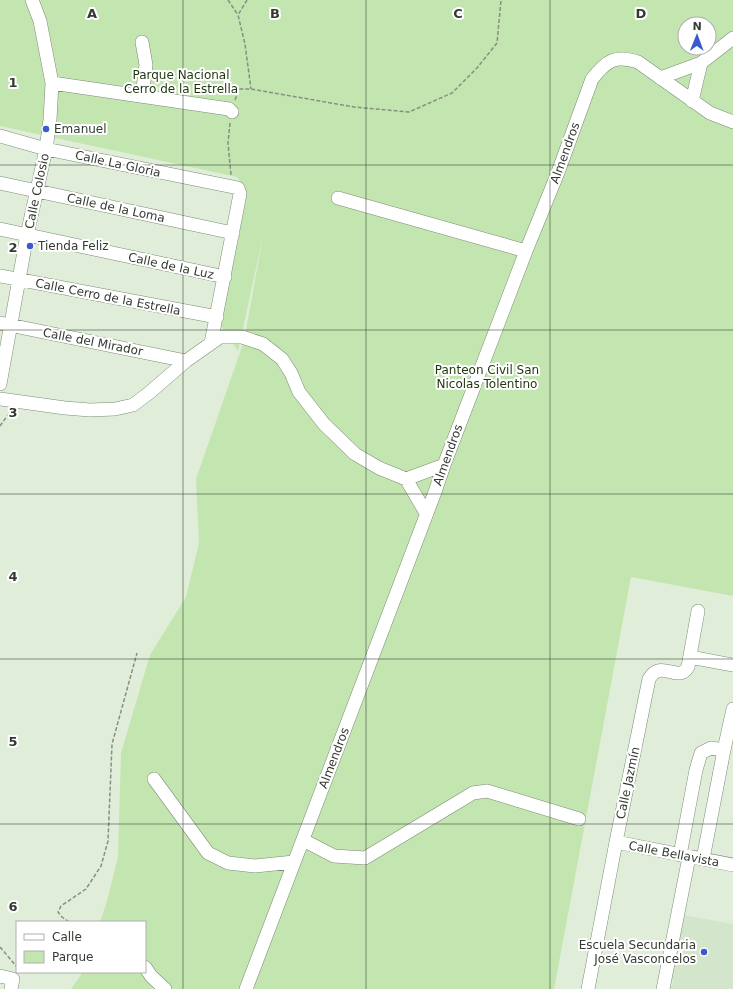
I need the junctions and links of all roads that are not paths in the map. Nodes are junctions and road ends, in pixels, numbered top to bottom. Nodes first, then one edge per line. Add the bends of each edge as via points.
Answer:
1 (32, 0) edge
2 (733, 38) edge
3 (142, 42) dead end
4 (701, 63) junction
5 (660, 78) junction
6 (52, 82) junction
7 (142, 96) junction
8 (692, 101) junction
9 (232, 112) road end
10 (733, 122) edge
11 (0, 136) edge
12 (46, 149) junction
13 (0, 183) edge
14 (36, 191) junction
15 (338, 198) dead end
16 (0, 229) edge
17 (233, 233) junction
18 (27, 235) junction
19 (526, 251) junction
20 (0, 276) edge
21 (225, 277) junction
22 (19, 280) junction
23 (217, 317) junction
24 (5, 324) edge
25 (212, 343) junction
26 (186, 361) junction
27 (0, 384) edge
28 (0, 399) edge
29 (444, 466) junction
30 (406, 479) junction
31 (426, 514) junction
32 (698, 611) dead end
33 (690, 657) junction
34 (733, 665) edge
35 (733, 709) edge
36 (724, 750) junction
37 (154, 779) dead end
38 (579, 819) dead end
39 (303, 840) junction
40 (616, 842) junction
41 (684, 856) junction
42 (703, 860) junction
43 (294, 862) junction
44 (733, 865) edge
45 (146, 968) edge
46 (0, 976) edge
47 (14, 978) edge
48 (165, 989) edge
49 (246, 989) edge
50 (588, 989) edge
51 (663, 989) edge

1 - 6 street, Calle Colosio via 40,21
2 - 4 street
3 - 7 street via 146,64
4 - 5 street
4 - 8 street
5 - 8 street, Almendros
5 - 19 street, Almendros via 638,62 626,58 612,60 601,67 586,93
6 - 7 street
6 - 12 street, Calle Colosio
7 - 9 street via 229,109
8 - 10 street, Almendros via 710,113
11 - 12 street, Calle La Gloria
12 - 14 street, Calle Colosio
12 - 17 street, Calle La Gloria via 237,188 240,194
13 - 14 street, Calle de la Loma
14 - 17 street, Calle de la Loma
14 - 18 street, Calle Colosio
15 - 19 street
16 - 18 street, Calle de la Luz
17 - 21 street
18 - 21 street, Calle de la Luz
18 - 22 street, Calle Colosio
19 - 29 street, Almendros
20 - 22 street, Calle Cerro de la Estrella
21 - 23 street
22 - 23 street, Calle Cerro de la Estrella
22 - 24 street, Calle Colosio
23 - 25 street
24 - 26 street, Calle del Mirador
24 - 27 street, Calle Colosio
25 - 26 street
25 - 30 street via 220,337 242,337 263,344 282,359 299,392 324,424 355,454 379,468
26 - 28 street via 133,404 115,409 90,410
29 - 30 street
29 - 31 street, Almendros
30 - 31 street
31 - 39 street, Almendros
32 - 33 street, Calle Jazmín
33 - 34 street
33 - 40 street, Calle Jazmín via 685,672 659,670 649,679
35 - 36 street
36 - 41 street via 711,748 701,753 696,770
36 - 42 street
37 - 43 street via 208,853 228,862 255,866
38 - 39 street via 487,791 472,792 365,858 334,856
39 - 43 street, Almendros
40 - 41 street, Calle Bellavista
40 - 50 street, Calle Jazmín
41 - 42 street, Calle Bellavista
41 - 51 street
42 - 44 street, Calle Bellavista
43 - 49 street, Almendros
45 - 48 street
46 - 47 street

